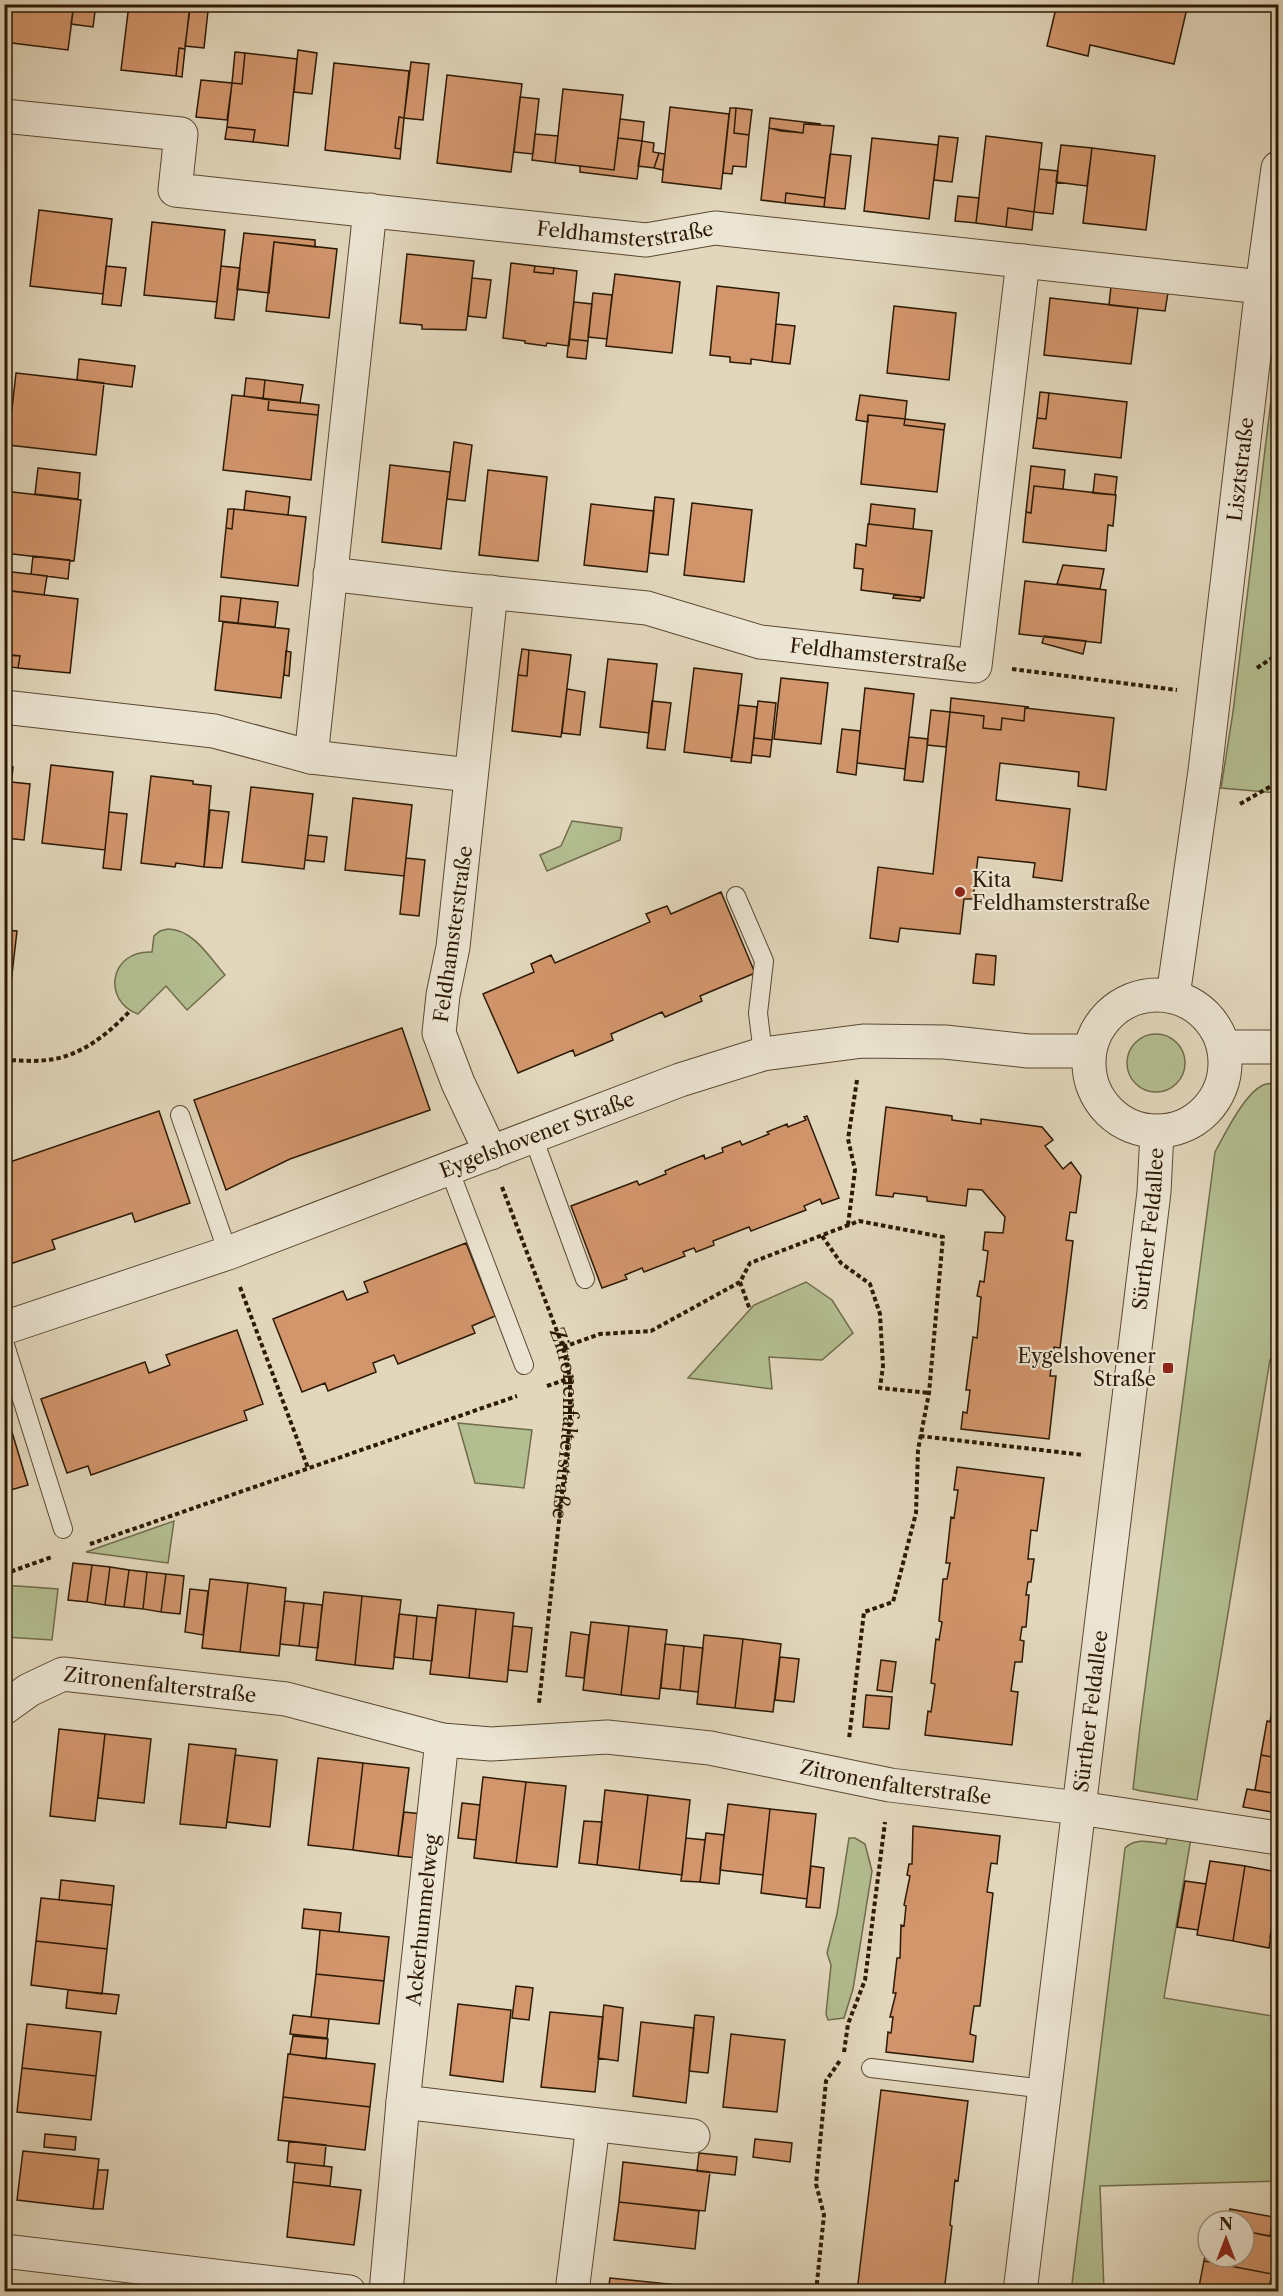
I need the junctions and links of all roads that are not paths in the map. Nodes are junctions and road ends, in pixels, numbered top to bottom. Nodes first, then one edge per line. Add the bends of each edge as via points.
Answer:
1 (4, 116) edge
2 (1278, 168) edge
3 (370, 210) junction
4 (1023, 261) junction
5 (1262, 287) junction
6 (330, 574) junction
7 (491, 592) junction
8 (4, 707) edge
9 (312, 757) junction
10 (470, 775) junction
11 (736, 896) dead end
12 (1173, 996) junction
13 (1224, 1047) junction
14 (1278, 1047) edge
15 (1089, 1051) junction
16 (763, 1053) junction
17 (180, 1115) dead end
18 (1156, 1132) junction
19 (533, 1137) junction
20 (491, 1153) junction
21 (449, 1169) junction
22 (228, 1253) junction
23 (585, 1279) dead end
24 (4, 1329) edge
25 (4, 1342) edge
26 (524, 1365) dead end
27 (63, 1529) dead end
28 (4, 1708) edge
29 (442, 1740) junction
30 (1079, 1808) junction
31 (1278, 1839) edge
32 (871, 2068) dead end
33 (1045, 2089) junction
34 (403, 2102) junction
35 (593, 2125) junction
36 (693, 2136) dead end
37 (4, 2251) edge
38 (349, 2292) edge
39 (386, 2292) edge
40 (572, 2292) edge
41 (1020, 2292) edge

1 - 3 street, Feldhamsterstraße via 181,134 175,190
2 - 5 street, Lisztstraße
3 - 4 street, Feldhamsterstraße via 646,240 715,228
3 - 6 street
4 - 5 street, Feldhamsterstraße
4 - 7 street, Feldhamsterstraße via 975,666 760,642 647,608
5 - 12 street, Lisztstraße via 1205,771
6 - 7 street, Feldhamsterstraße
6 - 9 street
7 - 10 street, Feldhamsterstraße
8 - 9 street via 214,731
9 - 10 street
10 - 20 street, Feldhamsterstraße via 453,948 442,995 440,1033
11 - 16 lane via 764,962 758,1013
12 - 13 street via 1207,1015
12 - 15 street via 1129,1000 1110,1012 1096,1030
13 - 14 street
13 - 18 street via 1226,1070 1221,1090 1210,1107 1177,1129
15 - 16 street, Eygelshovener Straße via 863,1041
15 - 18 street via 1094,1090 1104,1107 1137,1129
16 - 19 street, Eygelshovener Straße via 680,1080
17 - 22 lane
18 - 30 street, Sürther Feldallee via 1154,1192
19 - 20 street, Eygelshovener Straße
19 - 23 lane
20 - 21 street, Eygelshovener Straße
21 - 22 street, Eygelshovener Straße
21 - 26 lane
22 - 24 street, Eygelshovener Straße
25 - 27 lane
28 - 29 street, Zitronenfalterstraße via 29,1690 63,1674 286,1699
29 - 30 street, Zitronenfalterstraße via 491,1744 607,1737 710,1748 890,1785
29 - 34 street, Ackerhummelweg
30 - 31 street, Zitronenfalterstraße
30 - 33 street, Sürther Feldallee
32 - 33 lane
33 - 41 street, Sürther Feldallee
34 - 35 street
34 - 39 street, Ackerhummelweg
35 - 36 street
35 - 40 street
37 - 38 street

